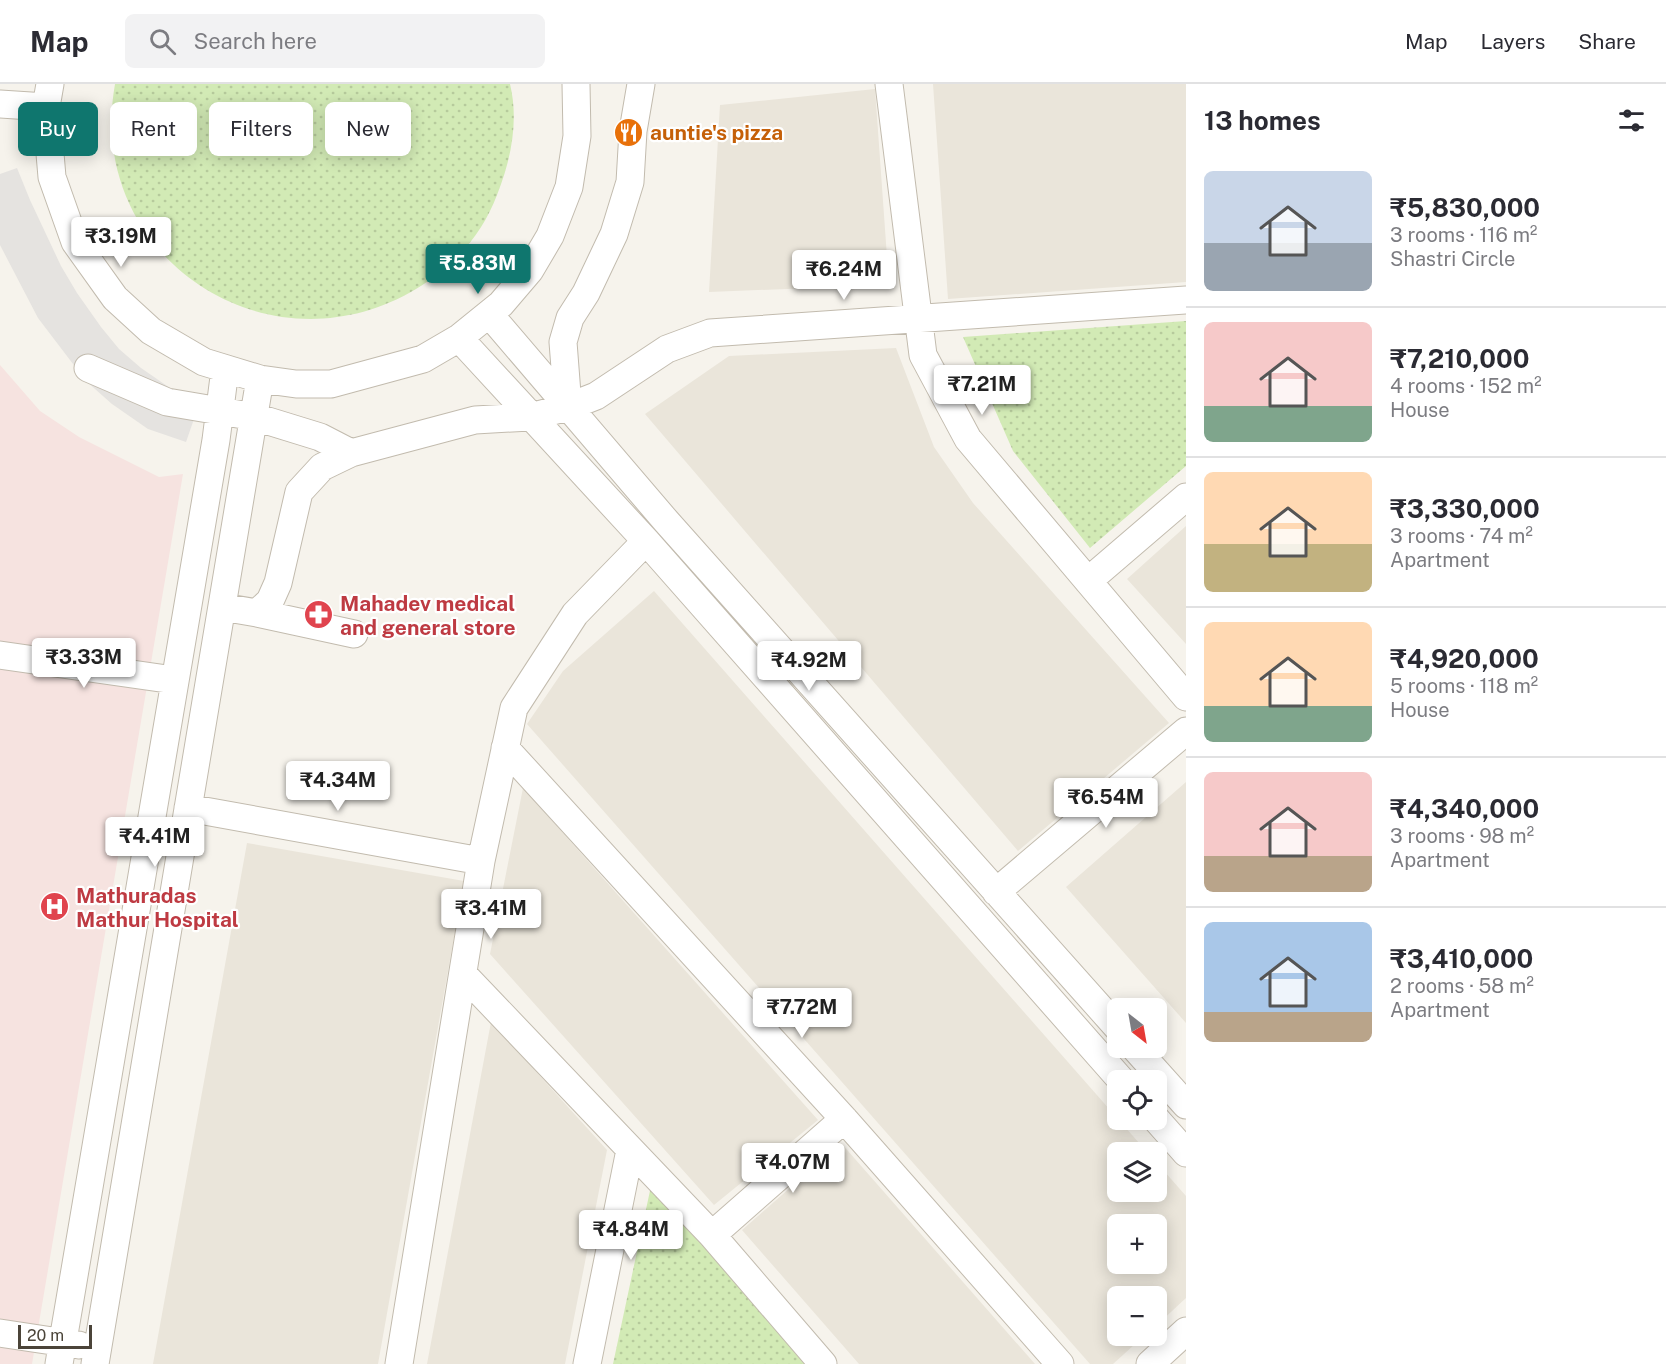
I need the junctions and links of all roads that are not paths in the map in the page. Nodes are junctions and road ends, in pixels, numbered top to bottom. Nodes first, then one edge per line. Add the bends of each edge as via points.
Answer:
1 (576, 84) edge
2 (641, 84) edge
3 (889, 84) edge
4 (48, 95) edge
5 (0, 104) edge
6 (1186, 300) edge
7 (490, 315) junction
8 (919, 318) junction
9 (459, 338) junction
10 (88, 368) dead end
11 (225, 369) junction
12 (260, 379) junction
13 (568, 407) junction
14 (220, 411) junction
15 (255, 417) junction
16 (530, 417) junction
17 (351, 453) junction
18 (1186, 497) edge
19 (646, 541) junction
20 (1088, 581) junction
21 (222, 607) junction
22 (257, 613) junction
23 (354, 634) dead end
24 (0, 655) edge
25 (174, 680) junction
26 (1186, 697) edge
27 (1186, 731) edge
28 (506, 748) junction
29 (188, 808) junction
30 (481, 861) junction
31 (996, 892) junction
32 (463, 974) junction
33 (1107, 1016) edge
34 (1144, 1058) edge
35 (1112, 1070) edge
36 (1186, 1105) edge
37 (844, 1119) junction
38 (1165, 1130) edge
39 (630, 1150) junction
40 (1186, 1154) edge
41 (712, 1235) junction
42 (1186, 1331) edge
43 (0, 1333) edge
44 (61, 1353) edge
45 (97, 1356) edge
46 (399, 1364) edge
47 (587, 1364) edge
48 (823, 1364) edge
49 (1060, 1364) edge
50 (1150, 1364) edge

1 - 7 street via 578,136 569,187 550,236 530,270
2 - 13 street via 624,203 614,234 586,294 570,318 563,342
3 - 8 street
4 - 5 street
4 - 11 street via 52,177 75,242 115,298 151,331 204,362
6 - 8 street
7 - 9 street
7 - 13 street
8 - 13 street via 710,333 667,349 596,396
8 - 20 street via 923,355 968,439
9 - 12 street via 423,359 331,384
9 - 16 street
10 - 14 street via 167,402
11 - 12 street
11 - 14 street
12 - 15 street
13 - 16 street
13 - 31 street
14 - 15 street
14 - 25 street
15 - 17 street via 320,437
15 - 21 street
16 - 17 street via 476,420
16 - 19 street
17 - 22 street via 321,467 299,492 278,583 270,601
18 - 20 street
19 - 28 street via 575,614 514,708
19 - 35 street
20 - 26 street
21 - 22 street
21 - 29 street
22 - 23 street
24 - 25 street
25 - 44 street
27 - 31 street
28 - 30 street
28 - 37 street
29 - 30 street
29 - 45 street
30 - 32 street
31 - 33 street
32 - 39 street
32 - 46 street
34 - 36 street
37 - 41 street
37 - 49 street
38 - 40 street
39 - 41 street
39 - 47 street
41 - 48 street
42 - 50 street
43 - 44 street
44 - 45 street

